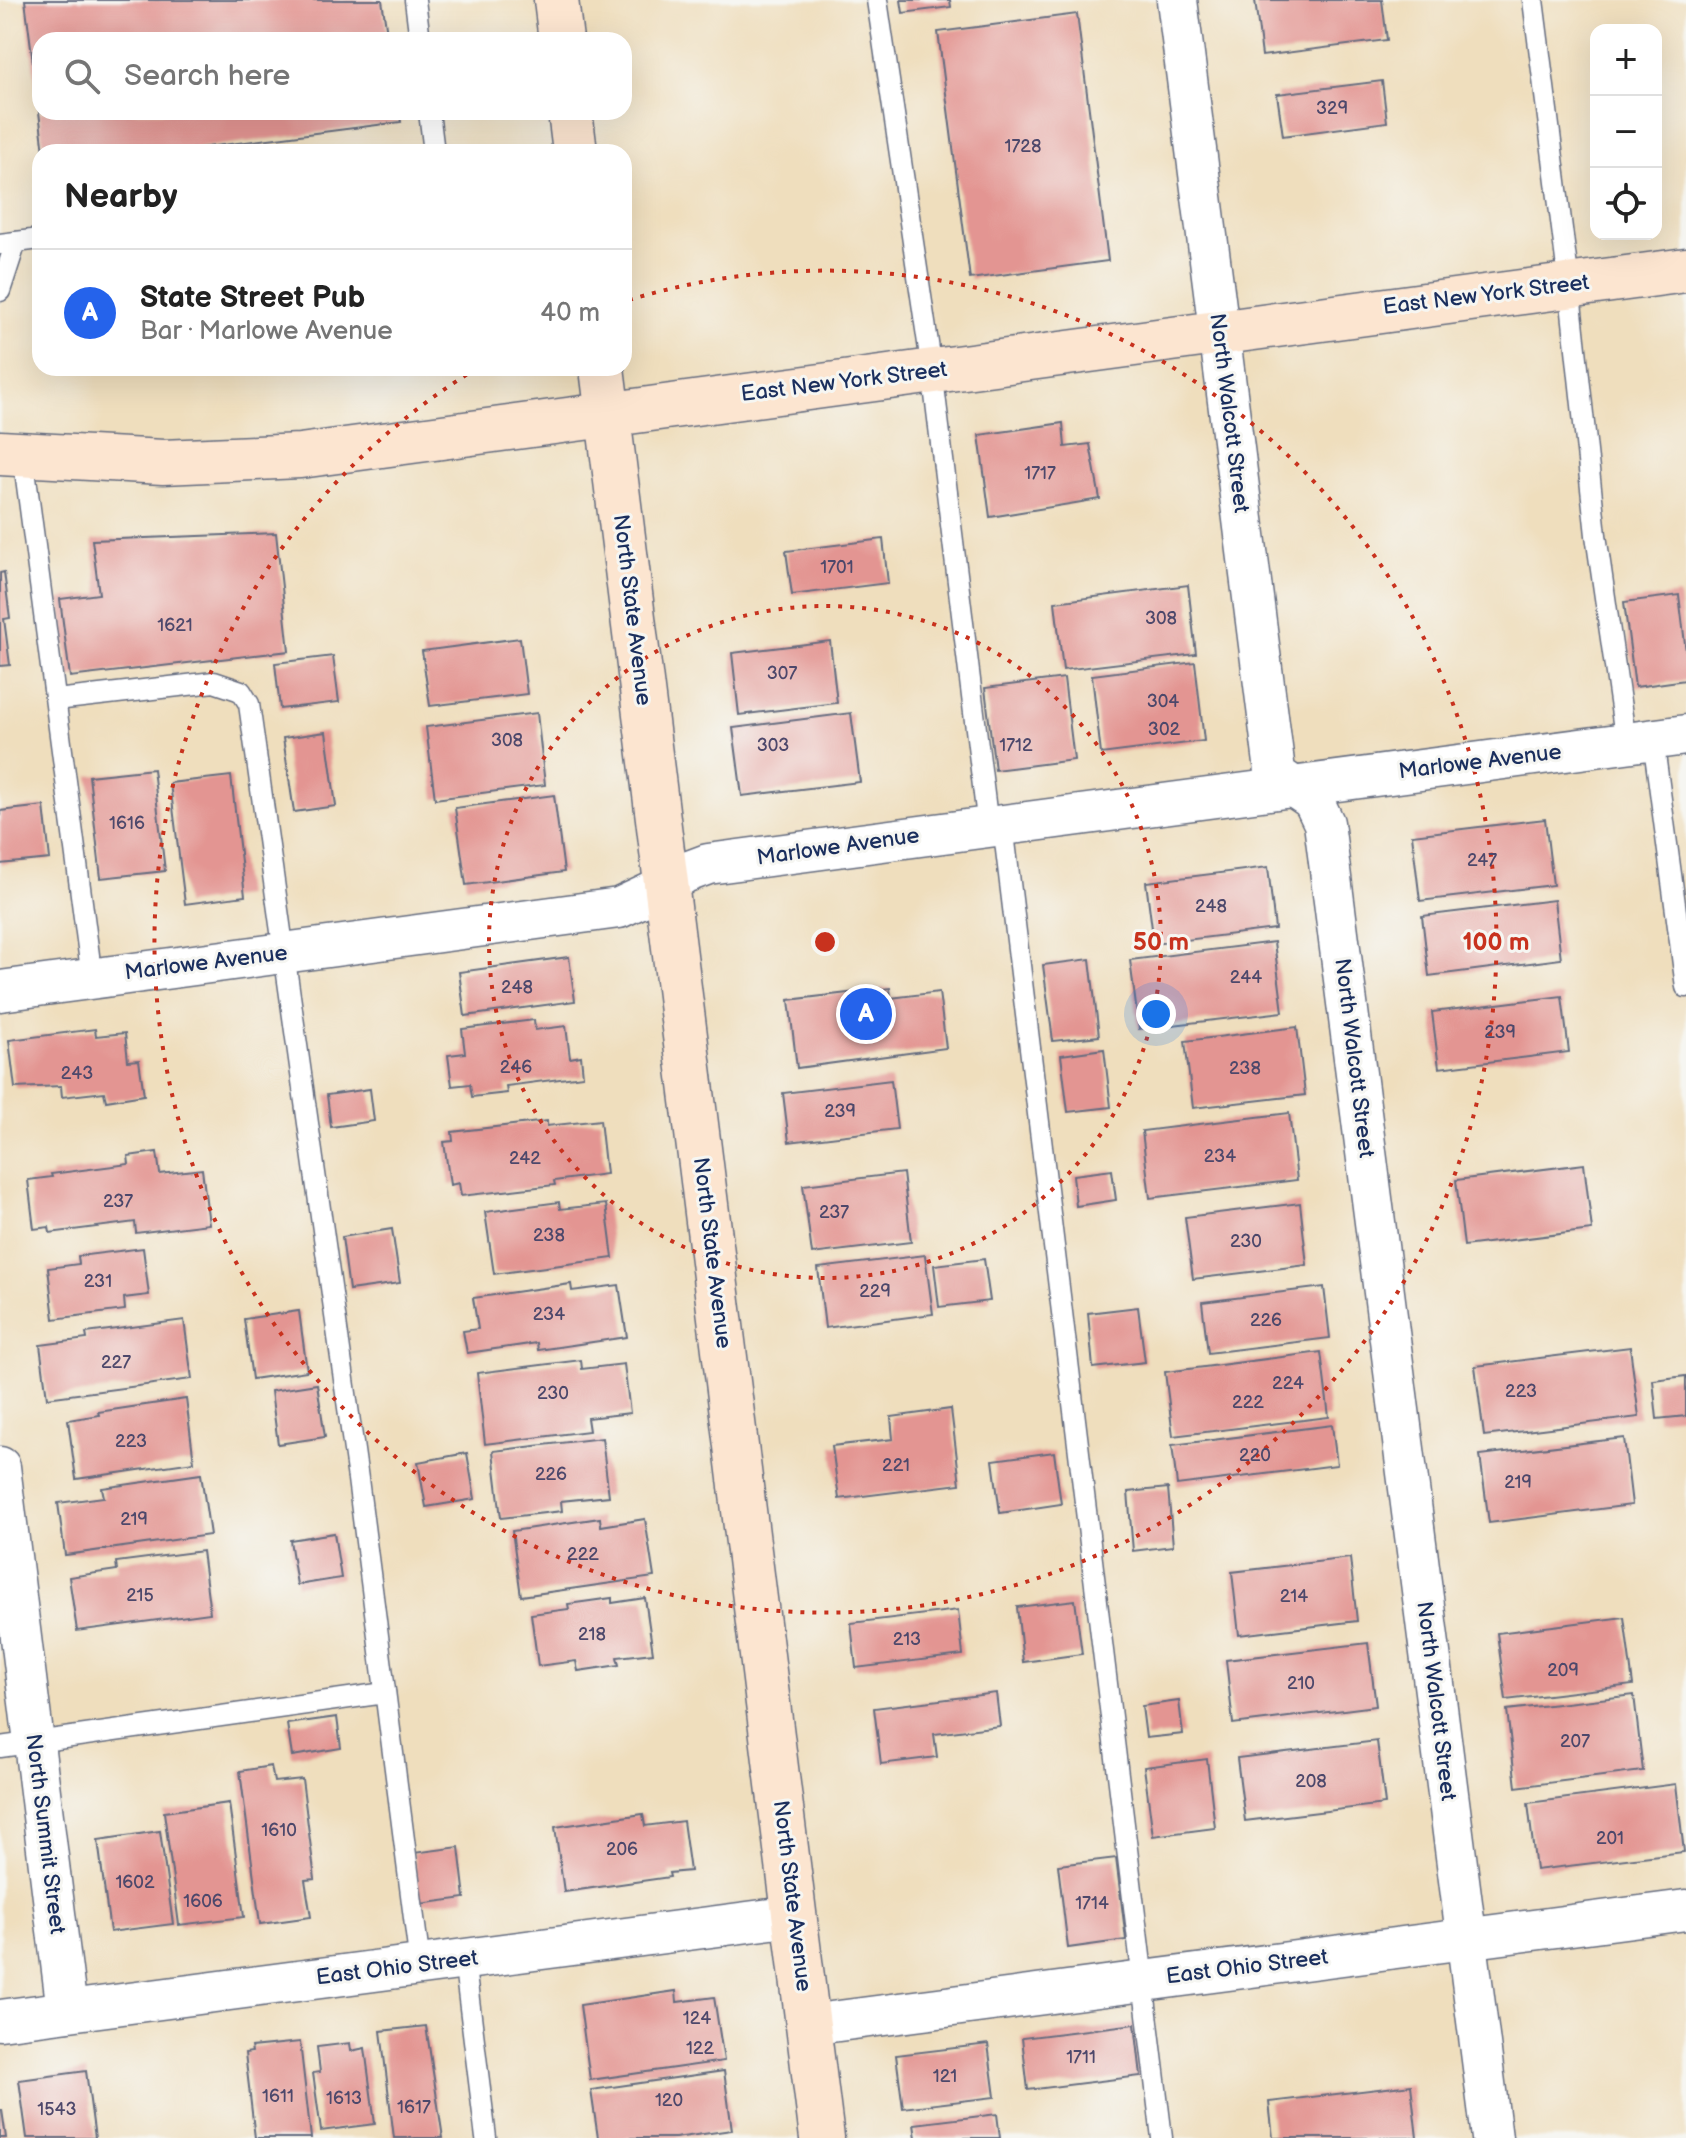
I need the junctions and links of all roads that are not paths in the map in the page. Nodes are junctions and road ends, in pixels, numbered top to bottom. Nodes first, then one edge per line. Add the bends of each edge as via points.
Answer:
1 (415, 0) edge
2 (556, 0) edge
3 (877, 0) edge
4 (1177, 0) edge
5 (1533, 0) edge
6 (419, 32) edge
7 (560, 32) edge
8 (430, 120) edge
9 (571, 120) edge
10 (433, 144) edge
11 (574, 144) edge
12 (32, 240) edge
13 (8, 243) edge
14 (1686, 270) edge
15 (1569, 284) junction
16 (0, 291) edge
17 (1219, 331) junction
18 (932, 370) junction
19 (603, 376) edge
20 (607, 413) junction
21 (12, 454) edge
22 (56, 700) junction
23 (1655, 739) edge
24 (1291, 786) junction
25 (996, 826) junction
26 (666, 886) junction
27 (284, 953) junction
28 (92, 978) junction
29 (1686, 987) edge
30 (0, 991) edge
31 (0, 1467) edge
32 (385, 1693) junction
33 (17, 1745) edge
34 (1686, 1910) edge
35 (794, 1916) junction
36 (1466, 1938) junction
37 (464, 1959) junction
38 (420, 1965) junction
39 (1144, 1980) junction
40 (67, 2011) junction
41 (0, 2020) edge
42 (808, 2025) junction
43 (486, 2138) edge
44 (822, 2138) edge
45 (1162, 2138) edge
46 (1492, 2138) edge

1 - 6 lane
2 - 7 street
3 - 18 lane
4 - 17 street, North Walcott Street
5 - 15 lane
8 - 10 lane
9 - 11 street
12 - 13 lane
13 - 16 lane
14 - 15 street, East New York Street
15 - 17 street, East New York Street
15 - 23 lane via 1594,520
17 - 18 street, East New York Street
17 - 24 street, North Walcott Street via 1275,771
18 - 20 street, East New York Street
18 - 25 lane
19 - 20 street, North State Avenue
20 - 21 street, East New York Street via 300,456 163,462
20 - 26 street, North State Avenue
21 - 22 lane
22 - 27 lane via 214,682 241,691 254,732
22 - 28 lane
23 - 24 street, Marlowe Avenue
23 - 29 lane
24 - 25 street, Marlowe Avenue
24 - 36 street, North Walcott Street via 1313,800 1324,823
25 - 26 street, Marlowe Avenue via 708,864
25 - 39 lane
26 - 27 street, Marlowe Avenue via 619,908
26 - 35 street, North State Avenue
27 - 28 street, Marlowe Avenue
27 - 32 lane
28 - 30 street, Marlowe Avenue
31 - 33 street, North Summit Street
32 - 33 lane
32 - 38 lane
33 - 40 street, North Summit Street
34 - 36 street, East Ohio Street
35 - 37 street, East Ohio Street
35 - 42 street, North State Avenue
36 - 39 street, East Ohio Street
36 - 46 street, North Walcott Street
37 - 38 street, East Ohio Street
37 - 43 lane
38 - 40 street, East Ohio Street
39 - 42 street, East Ohio Street
39 - 45 lane
40 - 41 street, East Ohio Street
42 - 44 street, North State Avenue

